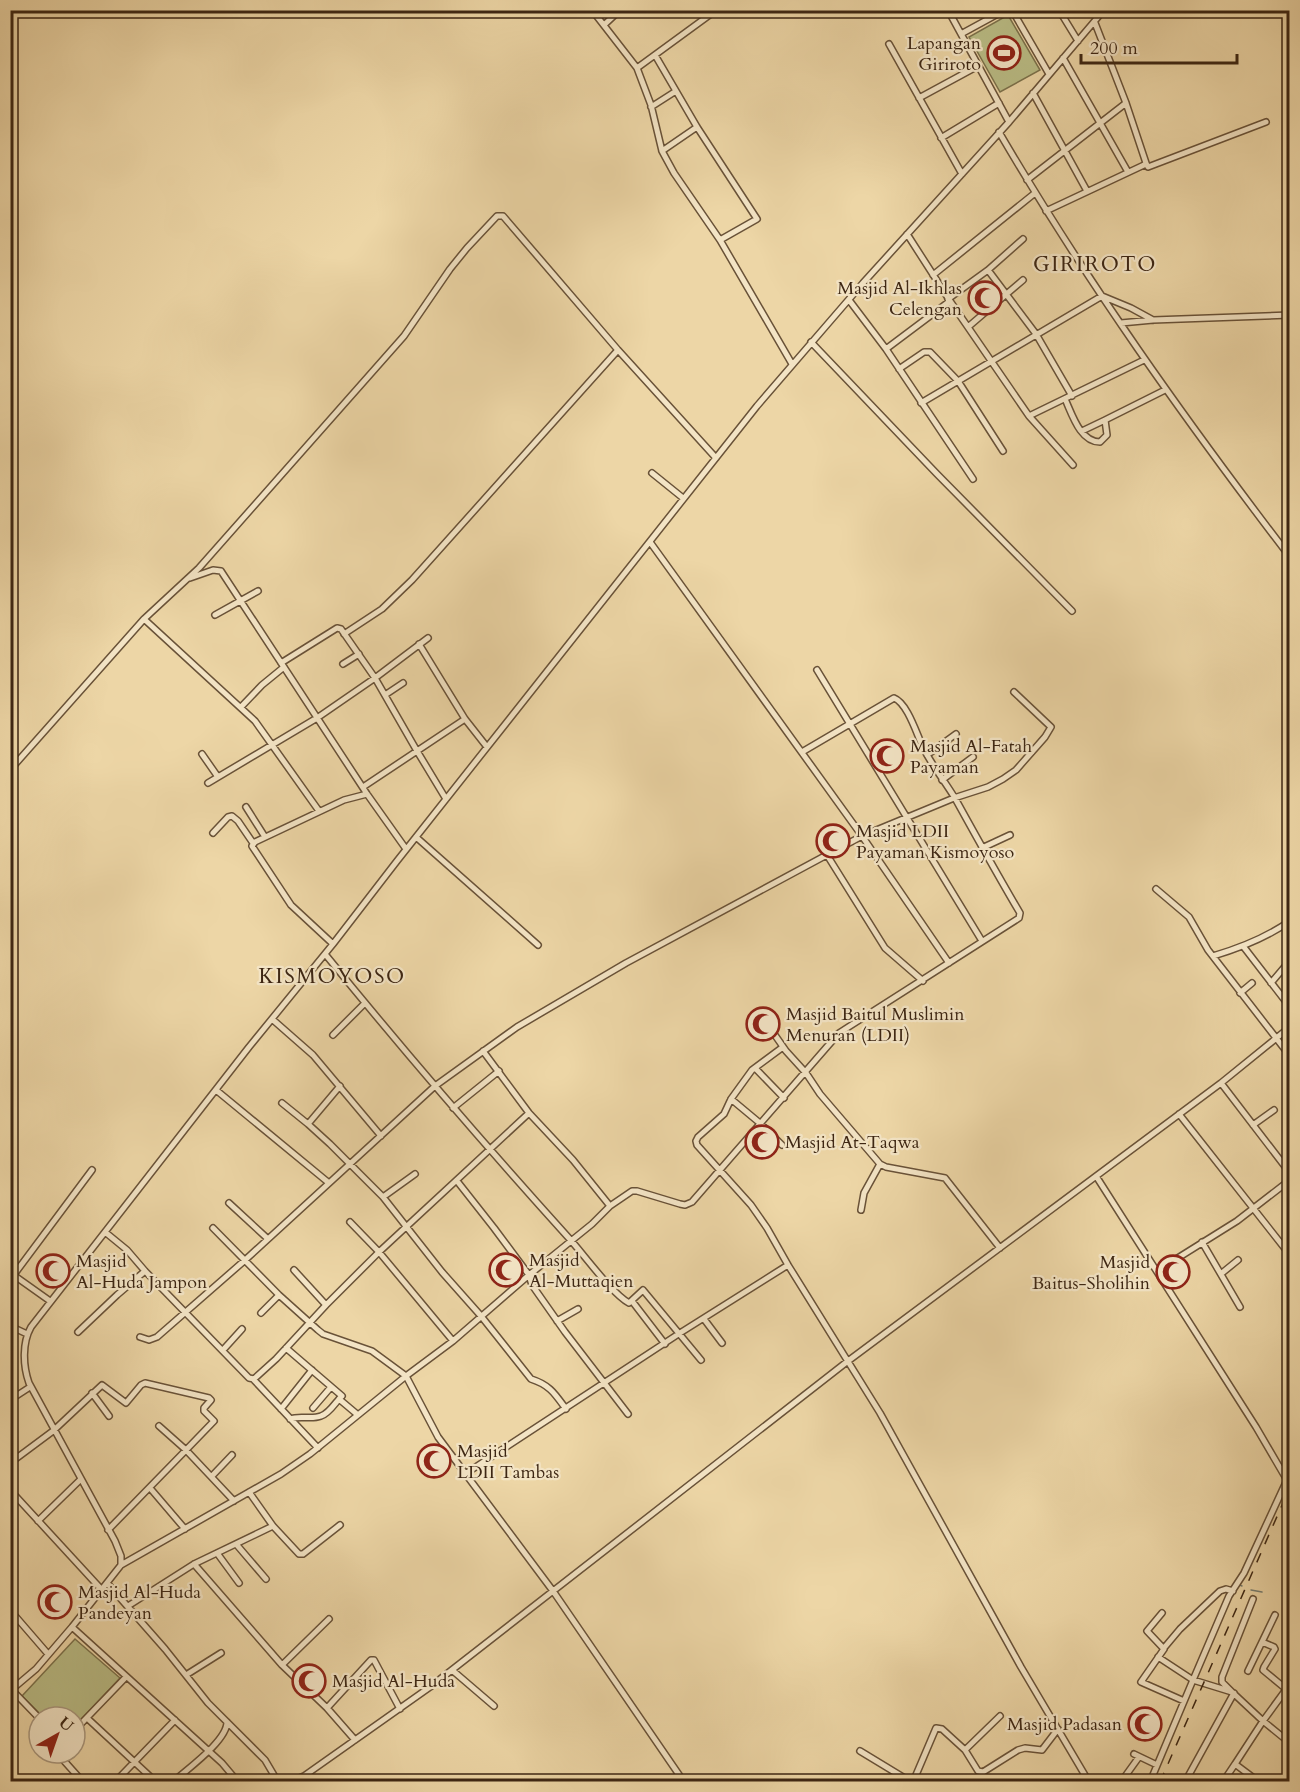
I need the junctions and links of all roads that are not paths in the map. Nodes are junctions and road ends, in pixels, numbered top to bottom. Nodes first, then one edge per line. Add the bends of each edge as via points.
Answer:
1 (592, 10) edge
2 (620, 10) edge
3 (948, 10) edge
4 (1005, 10) edge
5 (1012, 10) edge
6 (1059, 10) edge
7 (1104, 10) edge
8 (715, 11) edge
9 (1095, 22) junction
10 (604, 25) junction
11 (961, 34) junction
12 (1078, 41) junction
13 (889, 44) dead end
14 (655, 55) junction
15 (1063, 58) junction
16 (978, 66) junction
17 (637, 68) junction
18 (1049, 74) junction
19 (676, 91) junction
20 (1033, 93) junction
21 (919, 98) junction
22 (999, 103) junction
23 (1126, 103) junction
24 (651, 107) junction
25 (1009, 122) junction
26 (1266, 122) dead end
27 (1100, 124) junction
28 (697, 127) junction
29 (999, 132) junction
30 (941, 138) junction
31 (662, 151) junction
32 (1065, 152) junction
33 (1146, 163) junction
34 (1128, 172) junction
35 (962, 174) junction
36 (1027, 180) junction
37 (1087, 191) junction
38 (1035, 193) junction
39 (1046, 211) junction
40 (907, 234) junction
41 (1023, 239) dead end
42 (720, 240) junction
43 (988, 270) junction
44 (933, 275) junction
45 (1023, 280) dead end
46 (1008, 294) junction
47 (1102, 296) junction
48 (849, 300) junction
49 (949, 300) junction
50 (1290, 315) edge
51 (1153, 320) junction
52 (1121, 323) junction
53 (968, 327) junction
54 (1036, 334) junction
55 (812, 342) junction
56 (886, 349) junction
57 (618, 350) junction
58 (1144, 360) junction
59 (990, 361) junction
60 (792, 364) junction
61 (899, 369) junction
62 (958, 381) junction
63 (1165, 390) junction
64 (1072, 396) junction
65 (1065, 399) junction
66 (921, 403) junction
67 (1029, 416) junction
68 (1105, 420) junction
69 (1082, 431) junction
70 (1003, 451) dead end
71 (716, 458) junction
72 (1073, 465) dead end
73 (651, 472) dead end
74 (973, 479) dead end
75 (683, 498) junction
76 (650, 542) junction
77 (1290, 557) edge
78 (188, 578) junction
79 (258, 591) dead end
80 (240, 602) junction
81 (1072, 611) dead end
82 (215, 615) dead end
83 (144, 619) junction
84 (344, 634) junction
85 (428, 638) dead end
86 (419, 644) junction
87 (359, 654) junction
88 (343, 664) dead end
89 (283, 665) junction
90 (817, 670) dead end
91 (375, 678) junction
92 (403, 683) dead end
93 (1014, 692) dead end
94 (385, 695) junction
95 (241, 707) junction
96 (317, 718) junction
97 (465, 719) junction
98 (851, 724) junction
99 (956, 734) dead end
100 (273, 745) junction
101 (487, 747) junction
102 (417, 751) junction
103 (802, 752) junction
104 (202, 754) dead end
105 (927, 754) junction
106 (973, 758) dead end
107 (10, 770) edge
108 (218, 777) junction
109 (942, 780) junction
110 (208, 783) dead end
111 (363, 787) junction
112 (367, 794) junction
113 (954, 798) junction
114 (446, 799) junction
115 (246, 807) dead end
116 (319, 811) junction
117 (906, 817) junction
118 (213, 833) dead end
119 (1010, 835) dead end
120 (862, 836) junction
121 (265, 837) junction
122 (416, 837) junction
123 (253, 843) junction
124 (982, 848) junction
125 (406, 849) junction
126 (827, 855) junction
127 (1156, 889) dead end
128 (1290, 921) edge
129 (982, 941) junction
130 (333, 944) junction
131 (538, 945) dead end
132 (1243, 946) junction
133 (325, 954) junction
134 (1213, 956) junction
135 (949, 963) junction
136 (1287, 964) dead end
137 (922, 981) junction
138 (1252, 983) dead end
139 (1271, 983) junction
140 (1240, 993) junction
141 (365, 1003) junction
142 (1290, 1007) edge
143 (763, 1018) dead end
144 (272, 1019) junction
145 (1290, 1027) edge
146 (333, 1035) dead end
147 (1276, 1039) junction
148 (783, 1047) junction
149 (483, 1051) junction
150 (1290, 1056) edge
151 (755, 1068) junction
152 (499, 1071) junction
153 (806, 1073) junction
154 (1221, 1083) junction
155 (340, 1086) junction
156 (435, 1086) junction
157 (216, 1090) junction
158 (783, 1098) junction
159 (731, 1099) junction
160 (282, 1103) dead end
161 (453, 1108) junction
162 (1274, 1110) dead end
163 (529, 1113) junction
164 (1179, 1114) junction
165 (308, 1124) junction
166 (761, 1124) junction
167 (1253, 1125) junction
168 (381, 1136) junction
169 (782, 1144) dead end
170 (489, 1151) junction
171 (349, 1164) junction
172 (880, 1164) junction
173 (92, 1170) dead end
174 (720, 1170) junction
175 (1290, 1173) edge
176 (415, 1174) dead end
177 (1096, 1176) junction
178 (1290, 1180) edge
179 (457, 1181) junction
180 (329, 1183) junction
181 (383, 1197) junction
182 (229, 1203) dead end
183 (610, 1206) junction
184 (1251, 1208) junction
185 (861, 1210) dead end
186 (350, 1221) dead end
187 (408, 1226) junction
188 (213, 1228) dead end
189 (105, 1232) junction
190 (268, 1239) junction
191 (572, 1240) junction
192 (1202, 1242) junction
193 (1000, 1248) junction
194 (379, 1252) junction
195 (1290, 1256) edge
196 (1238, 1260) dead end
197 (244, 1261) junction
198 (788, 1265) junction
199 (294, 1270) dead end
200 (1157, 1270) junction
201 (145, 1271) junction
202 (1222, 1273) junction
203 (528, 1275) junction
204 (12, 1276) edge
205 (279, 1295) junction
206 (50, 1301) junction
207 (632, 1302) junction
208 (326, 1305) junction
209 (1240, 1307) dead end
210 (578, 1309) dead end
211 (187, 1312) junction
212 (261, 1312) dead end
213 (482, 1316) junction
214 (704, 1319) junction
215 (557, 1321) junction
216 (309, 1323) junction
217 (10, 1326) edge
218 (242, 1329) dead end
219 (78, 1332) dead end
220 (680, 1333) junction
221 (27, 1336) junction
222 (140, 1337) dead end
223 (453, 1341) junction
224 (722, 1343) dead end
225 (664, 1344) junction
226 (286, 1348) junction
227 (223, 1350) junction
228 (701, 1360) dead end
229 (848, 1361) junction
230 (312, 1370) junction
231 (406, 1376) junction
232 (253, 1379) junction
233 (606, 1383) junction
234 (30, 1387) junction
235 (331, 1388) junction
236 (92, 1393) junction
237 (339, 1399) junction
238 (10, 1400) edge
239 (313, 1408) dead end
240 (281, 1409) junction
241 (566, 1409) junction
242 (628, 1414) dead end
243 (358, 1415) junction
244 (109, 1416) dead end
245 (290, 1419) junction
246 (159, 1426) dead end
247 (53, 1431) junction
248 (318, 1448) junction
249 (186, 1450) junction
250 (232, 1455) dead end
251 (10, 1463) edge
252 (465, 1474) junction
253 (212, 1476) junction
254 (80, 1480) junction
255 (150, 1488) junction
256 (10, 1490) edge
257 (249, 1492) junction
258 (234, 1501) junction
259 (38, 1521) junction
260 (340, 1525) dead end
261 (273, 1526) junction
262 (185, 1529) junction
263 (108, 1530) junction
264 (236, 1544) junction
265 (217, 1553) junction
266 (121, 1564) junction
267 (194, 1564) junction
268 (266, 1579) dead end
269 (107, 1583) junction
270 (240, 1583) dead end
271 (101, 1589) junction
272 (553, 1591) junction
273 (1233, 1591) junction
274 (1253, 1599) dead end
275 (128, 1606) junction
276 (11, 1610) edge
277 (1162, 1613) dead end
278 (1275, 1615) dead end
279 (329, 1619) dead end
280 (72, 1628) junction
281 (1262, 1641) junction
282 (1164, 1648) junction
283 (221, 1653) dead end
284 (48, 1654) junction
285 (1158, 1657) junction
286 (282, 1665) junction
287 (452, 1670) junction
288 (1248, 1671) dead end
289 (186, 1675) junction
290 (126, 1677) junction
291 (1193, 1680) junction
292 (1288, 1686) edge
293 (11, 1690) edge
294 (1233, 1693) junction
295 (1184, 1701) junction
296 (27, 1706) edge
297 (494, 1706) dead end
298 (327, 1708) junction
299 (400, 1709) junction
300 (1000, 1716) dead end
301 (87, 1718) joint
302 (175, 1720) junction
303 (1263, 1720) junction
304 (226, 1722) junction
305 (1058, 1729) junction
306 (355, 1740) junction
307 (1290, 1743) edge
308 (965, 1750) junction
309 (208, 1751) junction
310 (860, 1751) dead end
311 (134, 1761) junction
312 (1235, 1764) junction
313 (68, 1765) edge
314 (1157, 1765) junction
315 (1187, 1779) edge
316 (83, 1782) edge
317 (115, 1782) edge
318 (156, 1782) edge
319 (173, 1782) edge
320 (238, 1782) edge
321 (278, 1782) edge
322 (290, 1782) edge
323 (684, 1782) edge
324 (912, 1782) edge
325 (1089, 1782) edge
326 (1121, 1782) edge
327 (1150, 1782) edge
328 (1193, 1782) edge
329 (1223, 1782) edge
330 (1259, 1782) edge

1 - 10 street
2 - 10 street
3 - 11 street
4 - 11 street
5 - 18 street
6 - 12 street
7 - 9 street
8 - 14 street
9 - 12 street
9 - 23 street
10 - 17 street
11 - 16 street
12 - 15 street
13 - 21 street
14 - 17 street
14 - 19 street
15 - 18 street
15 - 27 street
16 - 21 street
16 - 22 street
17 - 24 street
18 - 20 street
19 - 24 street
19 - 28 street
20 - 25 street
20 - 32 street
21 - 30 street
22 - 25 street
22 - 30 street
23 - 27 street
23 - 33 street
24 - 31 street
25 - 29 street
26 - 33 street via 1148,167
27 - 32 street
27 - 34 street
28 - 31 street
28 - 42 street via 757,219
29 - 35 street
29 - 36 street
30 - 35 street
31 - 42 street
32 - 36 street
32 - 37 street
33 - 34 street
34 - 37 street
35 - 40 street
36 - 38 street
37 - 39 street
38 - 39 street
38 - 44 street
39 - 47 street
40 - 44 street
40 - 48 street
41 - 43 street
42 - 60 street
43 - 46 street
43 - 49 street
44 - 49 street
45 - 46 street
46 - 53 street
46 - 54 street
47 - 51 street
47 - 52 street
47 - 54 street
48 - 55 street
48 - 56 street
49 - 53 street
49 - 56 street
50 - 51 street
51 - 52 street
52 - 58 street
53 - 59 street
54 - 59 street
54 - 64 street
55 - 60 street
55 - 81 street
56 - 61 street
57 - 71 street
57 - 78 street via 503,216 497,216 450,269 404,336
57 - 84 street via 412,580 382,609
58 - 63 street
58 - 64 street
59 - 62 street
59 - 67 street
60 - 71 street
61 - 62 street via 927,351
61 - 66 street
62 - 66 street
62 - 70 street
63 - 68 street
63 - 77 street
64 - 65 street
65 - 67 street
65 - 69 street
66 - 74 street
67 - 72 street
68 - 69 street
68 - 69 street via 1107,435 1100,442 1092,441
71 - 75 street
73 - 75 street
75 - 76 street
76 - 101 street
76 - 103 street
78 - 80 street via 218,570
78 - 83 street
79 - 80 street
80 - 82 street
80 - 89 street
83 - 95 street
83 - 107 street
84 - 87 street
84 - 89 street via 337,628
85 - 86 street
86 - 91 street
86 - 97 street
87 - 88 street
87 - 91 street
89 - 95 street
89 - 96 street
90 - 98 street
91 - 94 street
91 - 96 street
92 - 94 street
93 - 113 street via 1050,730 1016,770 988,787
94 - 102 street
95 - 100 street
96 - 100 street
96 - 111 street
97 - 101 street
97 - 102 street
98 - 103 street
98 - 105 street via 897,699
98 - 117 street
99 - 105 street
100 - 108 street
100 - 116 street
101 - 114 street
102 - 111 street
102 - 114 street
103 - 120 street
104 - 108 street
105 - 109 street
106 - 109 street
108 - 110 street
109 - 113 street
111 - 112 street
112 - 116 street
112 - 125 street
113 - 117 street
113 - 124 street
114 - 122 street
115 - 121 street
116 - 121 street
117 - 120 street
117 - 129 street
118 - 123 street via 232,816
119 - 124 street
120 - 126 street
120 - 135 street
121 - 123 street
122 - 125 street
122 - 131 street
123 - 130 street via 252,848 291,905
124 - 129 street via 1020,916
125 - 130 street
126 - 137 street via 885,948
126 - 149 street via 626,963 524,1022
127 - 134 street via 1189,917
128 - 132 street
129 - 135 street
130 - 133 street
132 - 134 street
132 - 139 street
133 - 141 street
133 - 144 street
134 - 140 street
135 - 137 street
136 - 139 street
137 - 153 street via 839,1033
138 - 140 street
139 - 142 street
140 - 147 street
141 - 146 street
141 - 156 street
143 - 148 street
144 - 155 street via 313,1055
144 - 157 street
145 - 147 street
147 - 150 street
147 - 154 street
148 - 151 street
148 - 153 street
149 - 152 street
149 - 156 street
151 - 158 street
151 - 159 street
152 - 161 street
152 - 163 street
153 - 158 street
153 - 172 street
154 - 164 street
154 - 167 street
155 - 165 street
155 - 168 street
156 - 161 street
156 - 168 street
157 - 180 street
157 - 189 street
158 - 166 street
159 - 166 street
159 - 174 street via 724,1114 696,1142
160 - 165 street
161 - 170 street
162 - 167 street
163 - 170 street
163 - 183 street
164 - 177 street
164 - 184 street
165 - 171 street
166 - 169 street
166 - 174 street
167 - 175 street
168 - 171 street
170 - 179 street
170 - 191 street
171 - 180 street
171 - 181 street
172 - 185 street via 864,1194
172 - 193 street via 947,1180
173 - 204 street
174 - 183 street via 689,1203 634,1191
174 - 198 street via 759,1215
176 - 181 street
177 - 193 street
177 - 200 street
178 - 184 street
179 - 187 street
179 - 203 street
180 - 190 street
181 - 187 street
182 - 190 street
183 - 191 street
184 - 192 street
184 - 195 street
186 - 194 street
187 - 194 street
187 - 213 street
188 - 197 street
189 - 201 street
189 - 206 street
190 - 197 street
191 - 203 street
191 - 207 street via 625,1301
192 - 200 street
192 - 202 street
193 - 229 street
194 - 208 street
194 - 223 street
196 - 202 street
197 - 205 street
197 - 211 street
198 - 214 street
198 - 229 street
199 - 208 street
200 - 273 street via 1287,1478
201 - 211 street
201 - 219 street
202 - 209 street
203 - 213 street
203 - 215 street
204 - 206 street
205 - 212 street
205 - 216 street
206 - 221 street
207 - 220 street via 643,1290
207 - 225 street
208 - 216 street
210 - 215 street
211 - 222 street via 154,1339
211 - 227 street
213 - 223 street
213 - 241 street via 531,1380 549,1387
214 - 220 street
214 - 224 street
215 - 233 street
216 - 226 street
216 - 231 street via 323,1334 372,1351
217 - 221 street
218 - 227 street
220 - 225 street
220 - 228 street
221 - 234 street via 24,1357
223 - 231 street
225 - 233 street
226 - 230 street
226 - 232 street
227 - 232 street
229 - 272 street
229 - 305 street
230 - 235 street
230 - 240 street
231 - 243 street
231 - 252 street via 435,1431
232 - 240 street
233 - 241 street
233 - 242 street
234 - 238 street
234 - 247 street
235 - 237 street via 342,1396
235 - 239 street
236 - 244 street
236 - 247 street
236 - 249 street via 103,1385 126,1403 145,1383 210,1398 204,1411 214,1421
237 - 243 street
237 - 245 street via 318,1418
240 - 245 street
241 - 252 street
243 - 248 street
245 - 248 street
246 - 249 street
247 - 251 street
247 - 254 street
248 - 257 street
249 - 253 street
249 - 255 street
250 - 253 street
252 - 272 street
253 - 258 street
254 - 259 street
254 - 263 street
255 - 262 street
255 - 263 street
256 - 259 street
257 - 258 street
257 - 261 street
258 - 262 street
259 - 271 street
260 - 261 street via 301,1554
261 - 264 street
262 - 266 street
263 - 266 street
264 - 265 street
264 - 268 street
265 - 267 street
265 - 270 street
266 - 269 street
267 - 275 street
267 - 286 street
269 - 271 street
269 - 275 street
271 - 280 street
272 - 287 street
272 - 323 street
273 - 282 street via 1220,1591
273 - 291 street
274 - 294 street via 1222,1677
275 - 289 street
276 - 284 street
277 - 282 street via 1147,1631
278 - 281 street
279 - 286 street
280 - 284 street
280 - 290 street
281 - 288 street
281 - 292 street via 1275,1649 1263,1670
282 - 285 street
283 - 289 street
284 - 293 street
285 - 291 street
285 - 295 street via 1141,1682
286 - 298 street
287 - 297 street
287 - 299 street
289 - 304 street
290 - 301 street
290 - 302 street
291 - 294 street
291 - 295 street
292 - 303 street
293 - 296 street
294 - 303 street
294 - 315 street
295 - 314 street
298 - 299 street via 374,1660
298 - 306 street
299 - 306 street
300 - 308 street
301 - 311 street
302 - 309 street
302 - 311 street
303 - 307 street
303 - 312 street
304 - 309 street via 226,1730
304 - 321 street via 265,1760
305 - 308 street via 1042,1750 1018,1750 983,1772 978,1772
305 - 325 street
306 - 322 street
308 - 324 street via 936,1728
309 - 319 street
309 - 320 street
310 - 324 street
311 - 317 street
311 - 318 street
312 - 329 street
312 - 330 street
313 - 316 street
314 - 326 street via 1136,1755
314 - 327 street
315 - 328 street

